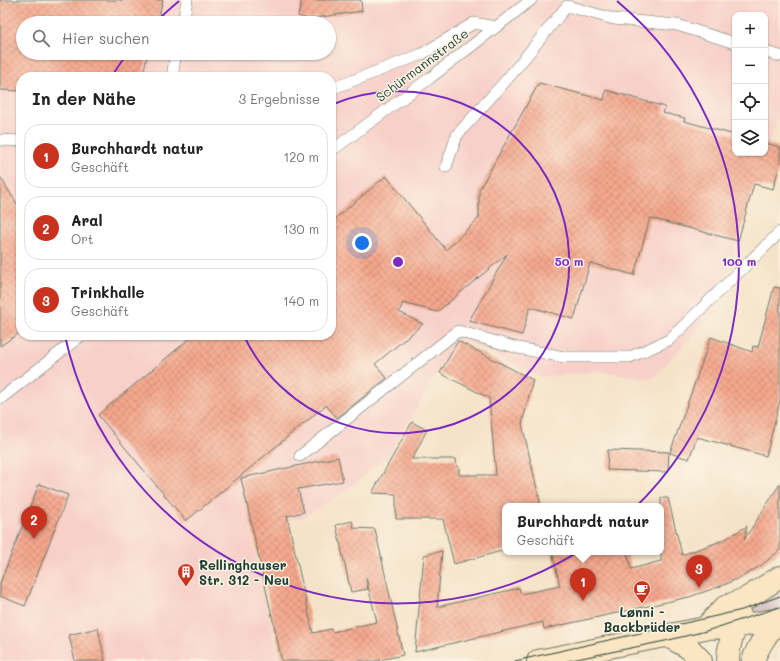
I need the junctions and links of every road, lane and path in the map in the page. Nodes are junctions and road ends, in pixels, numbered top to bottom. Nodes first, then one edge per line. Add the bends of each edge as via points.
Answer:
1 (187, 0) edge
2 (530, 0) edge
3 (184, 16) edge
4 (495, 27) junction
5 (732, 42) edge
6 (768, 53) edge
7 (780, 56) edge
8 (175, 60) edge
9 (173, 72) edge
10 (336, 88) edge
11 (0, 140) edge
12 (16, 141) edge
13 (336, 147) edge
14 (446, 167) dead end
15 (780, 232) edge
16 (76, 340) edge
17 (0, 399) edge
18 (300, 456) dead end
19 (780, 577) edge
20 (747, 598) junction
21 (780, 619) edge
22 (734, 627) junction
23 (705, 628) junction
24 (666, 635) junction
25 (538, 661) edge
26 (702, 661) edge
27 (728, 661) edge
28 (752, 661) edge

1 - 3 lane
2 - 4 lane, Schürmannstraße
4 - 10 lane via 474,23 422,54
4 - 13 lane, Schürmannstraße
5 - 14 lane via 677,26 614,19 567,6 509,77 456,135
6 - 7 lane
8 - 9 lane
11 - 12 lane
15 - 18 lane via 669,340 630,356 564,357 518,348 458,331
16 - 17 lane
19 - 20 main road
20 - 22 main road
20 - 23 main road via 725,607
21 - 22 main road
21 - 28 main road via 767,633
22 - 23 main road
22 - 27 main road
23 - 24 main road
24 - 25 main road
24 - 26 main road via 689,648

